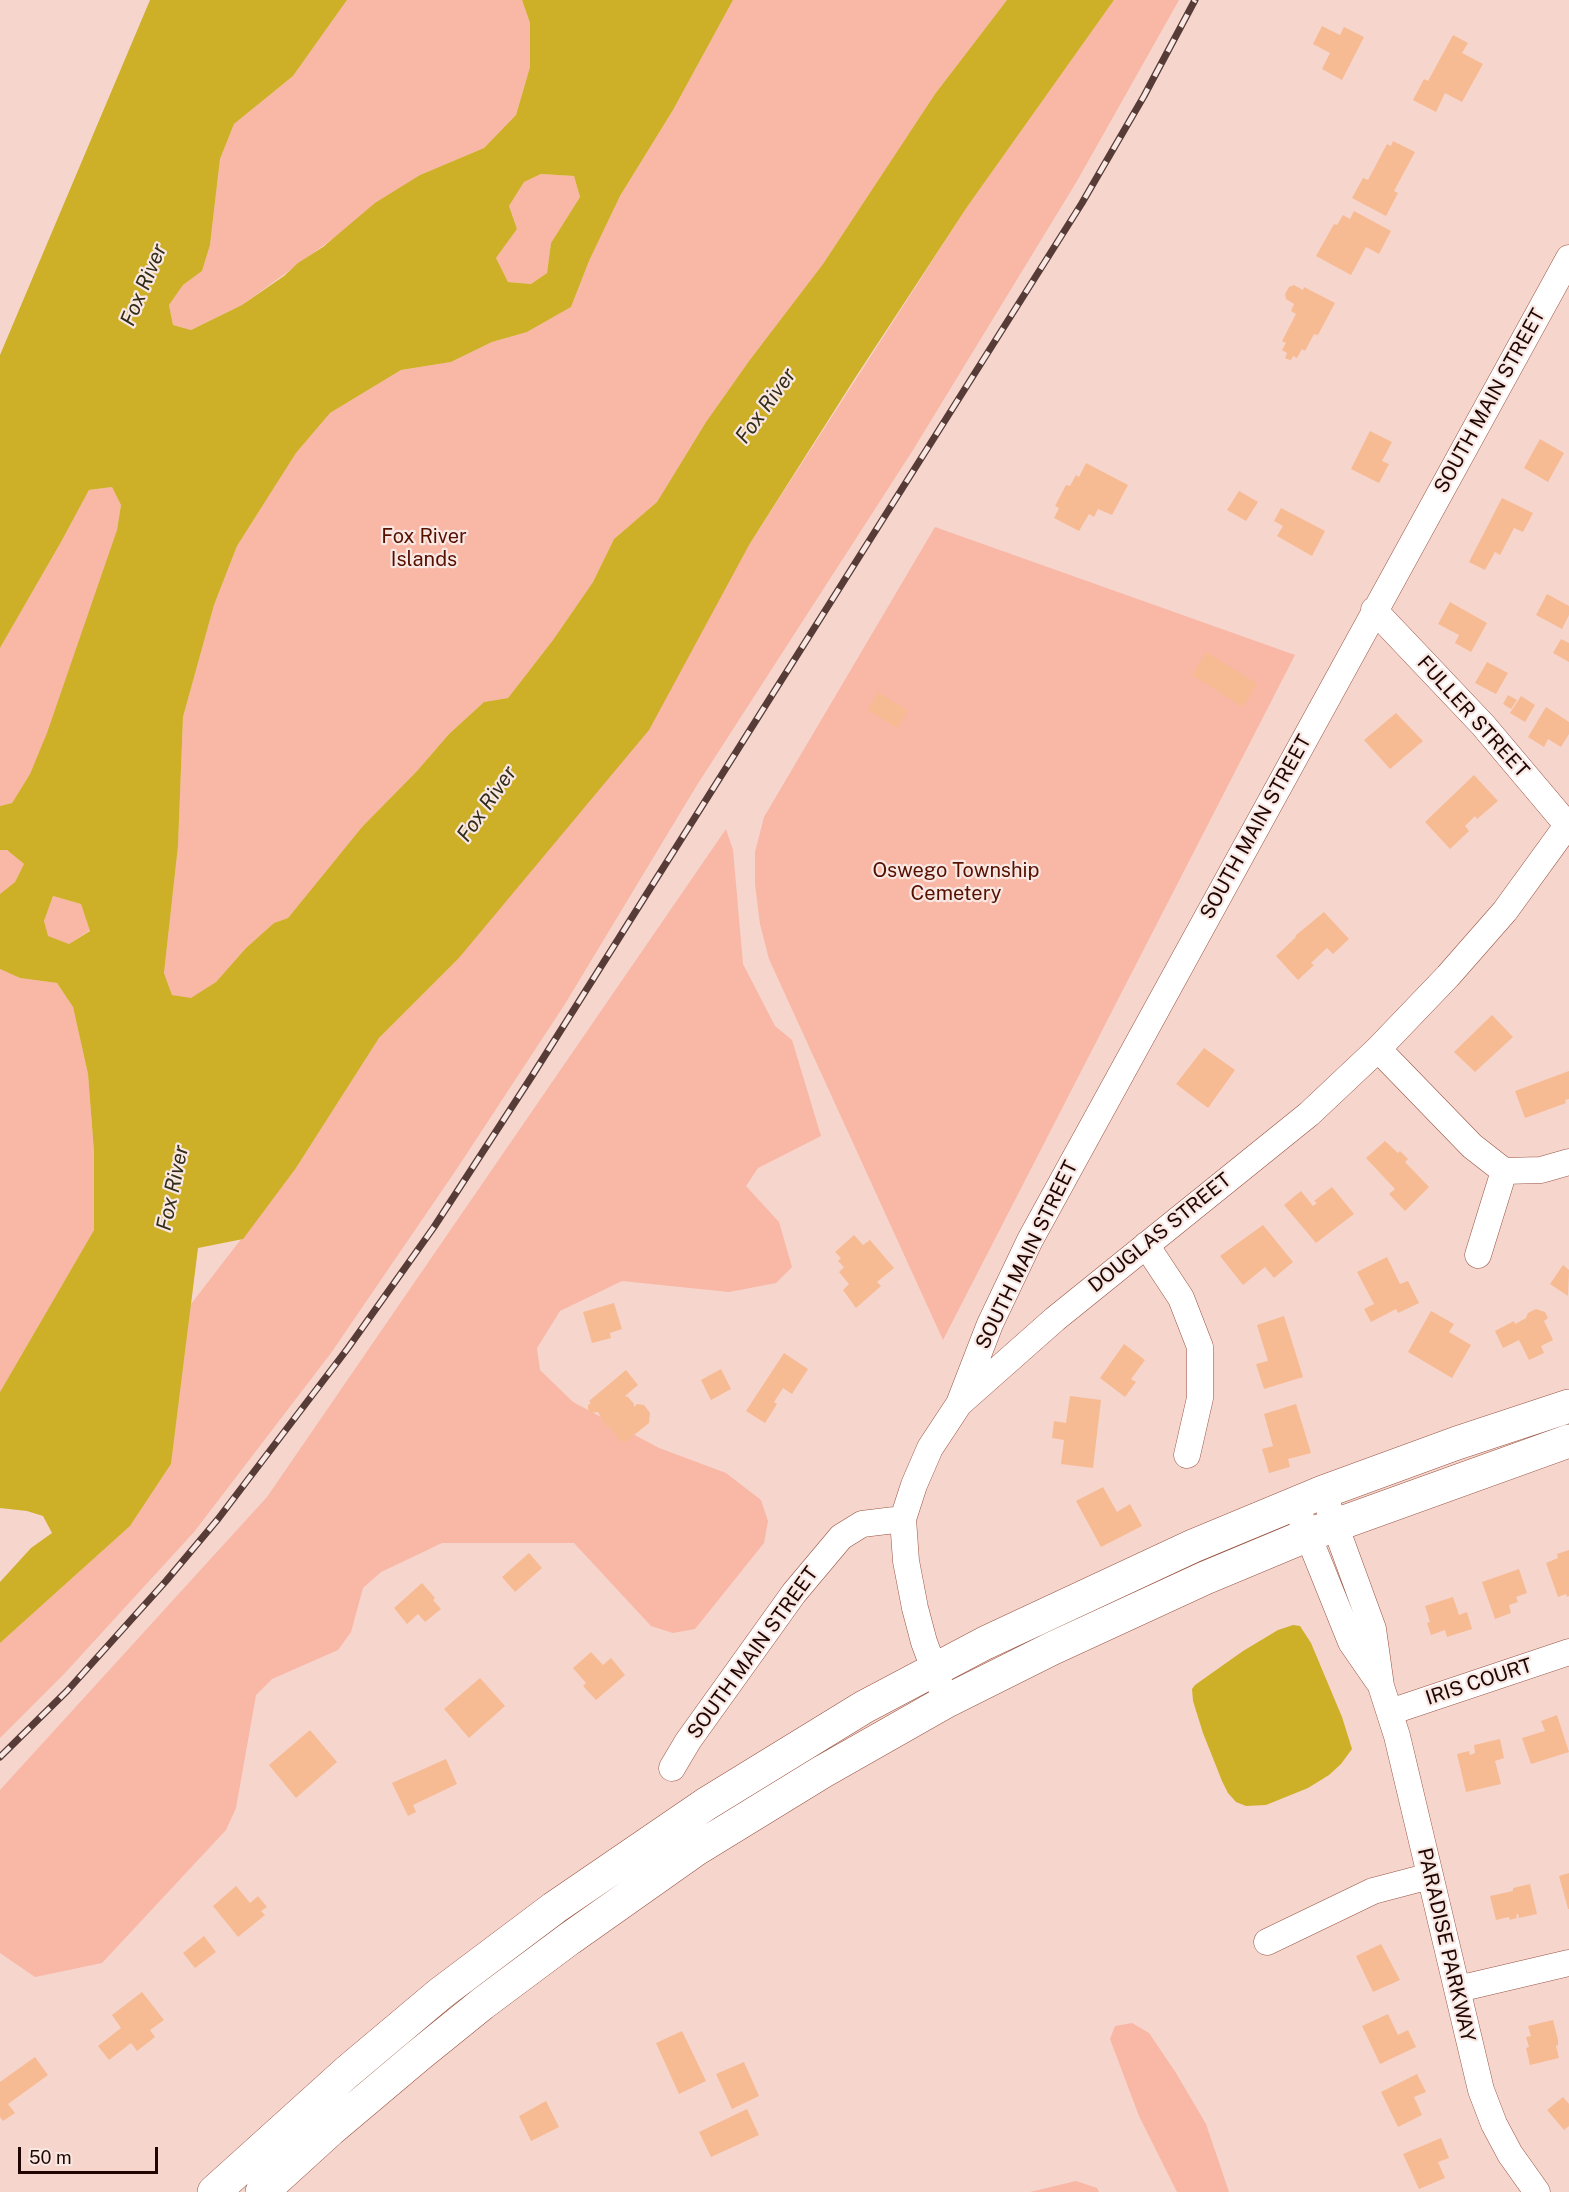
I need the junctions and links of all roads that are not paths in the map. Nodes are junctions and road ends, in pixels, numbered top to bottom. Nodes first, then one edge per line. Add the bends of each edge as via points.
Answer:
1 (1569, 258) edge
2 (1374, 610) junction
3 (1568, 825) edge
4 (1378, 1049) junction
5 (1569, 1162) edge
6 (1504, 1171) junction
7 (1146, 1245) junction
8 (1478, 1255) dead end
9 (958, 1404) junction
10 (1569, 1406) edge
11 (1569, 1441) edge
12 (1187, 1455) dead end
13 (1309, 1497) junction
14 (903, 1519) junction
15 (1322, 1530) junction
16 (1569, 1652) edge
17 (934, 1669) junction
18 (947, 1701) junction
19 (1390, 1712) junction
20 (672, 1768) dead end
21 (1430, 1876) junction
22 (1267, 1942) dead end
23 (1569, 1963) edge
24 (1458, 1989) junction
25 (214, 2192) edge
26 (262, 2192) edge
27 (1537, 2192) edge

1 - 2 street, SOUTH MAIN STREET
2 - 3 street, FULLER STREET via 1483,725
2 - 9 street, SOUTH MAIN STREET via 1030,1240
3 - 4 street, DOUGLAS STREET via 1504,911
4 - 6 street via 1472,1146
4 - 7 street, DOUGLAS STREET via 1309,1114
5 - 6 street via 1541,1170
6 - 8 street
7 - 9 street, DOUGLAS STREET
7 - 12 street via 1181,1298 1200,1347 1200,1398
9 - 14 street, DOUGLAS STREET via 930,1448
10 - 13 main road
11 - 15 main road
13 - 15 street, PARADISE PARKWAY
13 - 17 main road via 1075,1600
14 - 17 street, DOUGLAS STREET via 915,1608
14 - 20 street, SOUTH MAIN STREET via 862,1524 841,1537 794,1593
15 - 18 main road via 1205,1578
15 - 19 street, PARADISE PARKWAY via 1351,1642 1381,1686
16 - 19 street, IRIS COURT
17 - 18 street, DOUGLAS STREET
17 - 25 main road via 785,1754 554,1908 441,1993
18 - 26 main road via 695,1850 569,1939 419,2055
19 - 21 street, PARADISE PARKWAY
21 - 22 street via 1373,1891
21 - 24 street, PARADISE PARKWAY
23 - 24 street
24 - 27 street, PARADISE PARKWAY via 1475,2071 1494,2124

